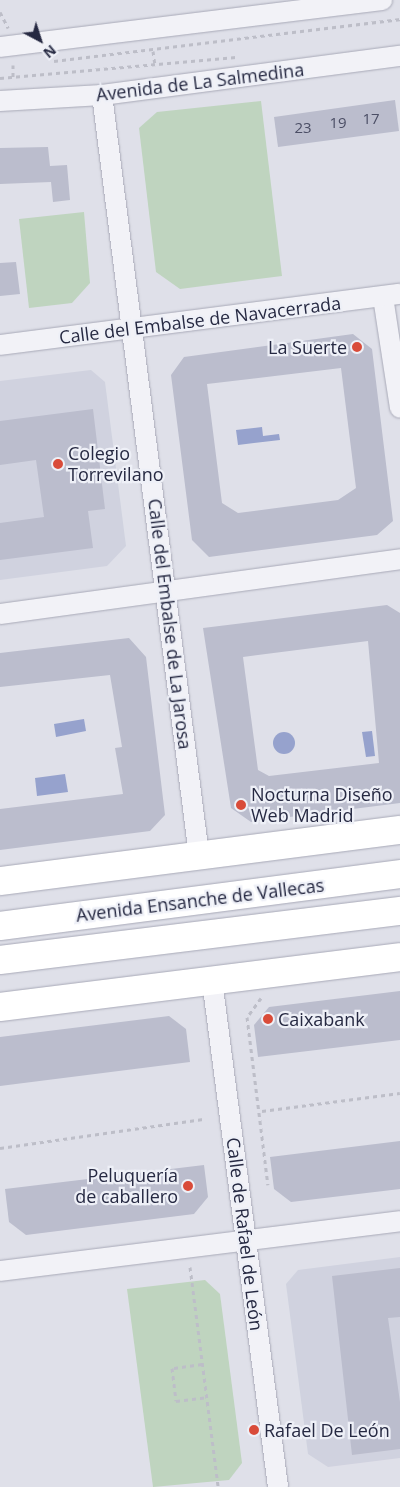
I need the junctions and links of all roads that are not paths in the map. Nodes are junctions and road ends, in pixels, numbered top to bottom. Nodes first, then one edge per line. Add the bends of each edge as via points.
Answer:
1 (382, 0) edge
2 (5, 39) edge
3 (400, 56) edge
4 (102, 95) junction
5 (0, 101) edge
6 (391, 296) edge
7 (134, 329) junction
8 (0, 345) edge
9 (400, 408) edge
10 (400, 559) edge
11 (166, 593) junction
12 (0, 614) edge
13 (400, 830) edge
14 (199, 855) junction
15 (400, 874) edge
16 (0, 881) edge
17 (400, 911) edge
18 (0, 926) edge
19 (400, 957) edge
20 (0, 960) edge
21 (212, 980) junction
22 (0, 1006) edge
23 (400, 1221) edge
24 (247, 1240) junction
25 (0, 1272) edge
26 (278, 1487) edge

1 - 2 street
3 - 4 street, Avenida de La Salmedina
4 - 5 street, Avenida de La Salmedina
4 - 7 street, Calle del Embalse de La Jarosa
6 - 7 street, Calle del Embalse de Navacerrada
6 - 9 street
7 - 8 street, Calle del Embalse de Navacerrada
7 - 11 street, Calle del Embalse de La Jarosa
10 - 11 street
11 - 12 street
11 - 14 street, Calle del Embalse de La Jarosa
13 - 14 street
14 - 16 street
15 - 18 street, Avenida Ensanche de Vallecas
17 - 20 street, Avenida Ensanche de Vallecas
19 - 21 street
21 - 22 street
21 - 24 street, Calle de Rafael de León
23 - 24 street
24 - 25 street
24 - 26 street, Calle de Rafael de León

